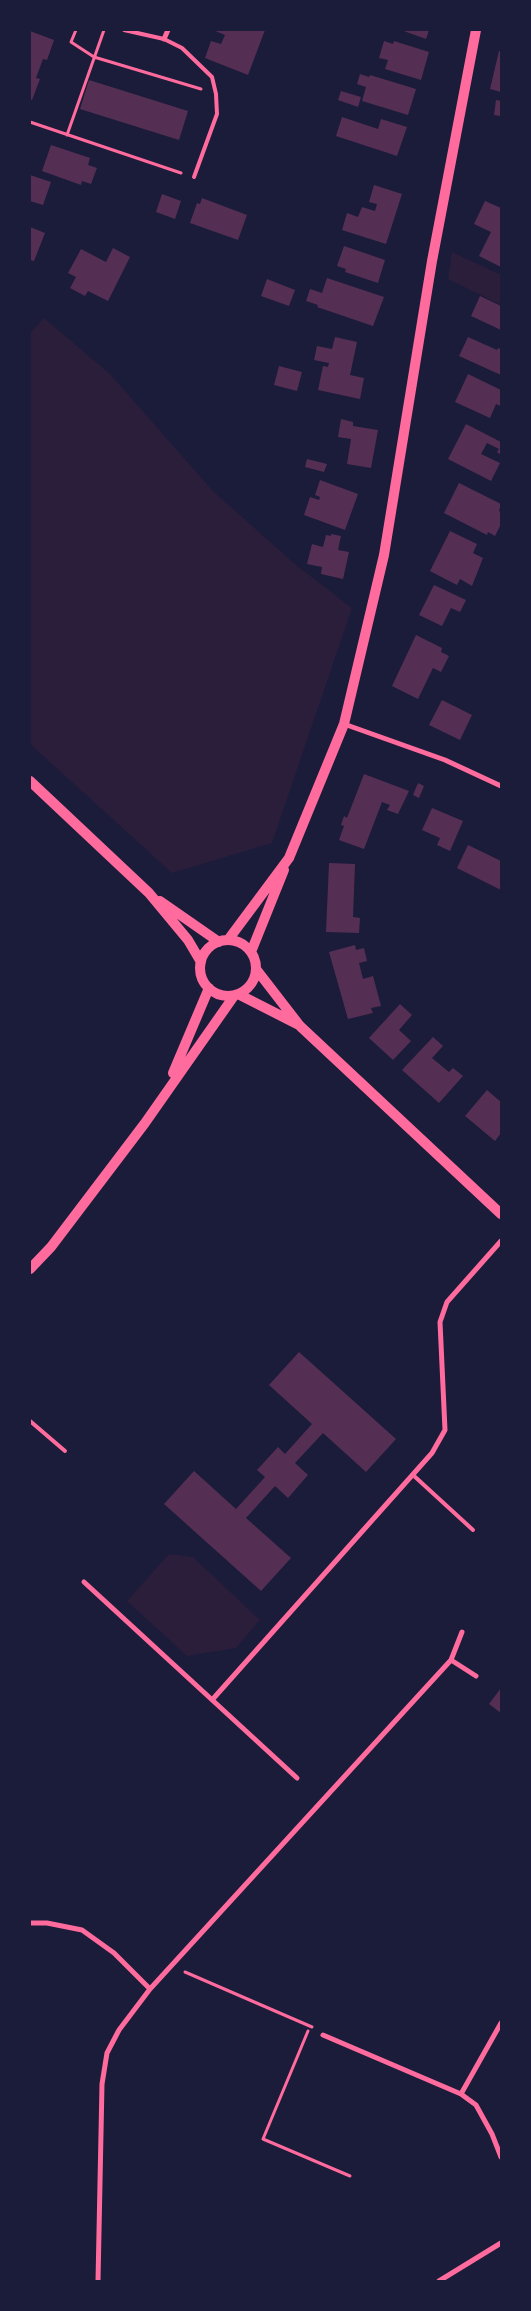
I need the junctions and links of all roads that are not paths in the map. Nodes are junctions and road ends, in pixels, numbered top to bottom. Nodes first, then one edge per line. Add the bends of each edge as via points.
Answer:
1 (124, 30) edge
2 (168, 30) edge
3 (476, 30) edge
4 (164, 39) junction
5 (194, 177) road end
6 (344, 724) junction
7 (30, 781) edge
8 (501, 786) edge
9 (289, 858) junction
10 (149, 893) junction
11 (223, 941) junction
12 (251, 952) junction
13 (201, 962) junction
14 (256, 969) junction
15 (209, 988) junction
16 (236, 995) junction
17 (300, 1026) junction
18 (166, 1090) junction
19 (501, 1214) edge
20 (501, 1241) edge
21 (30, 1269) edge
22 (30, 1421) edge
23 (65, 1451) dead end
24 (413, 1475) junction
25 (473, 1530) dead end
26 (84, 1582) dead end
27 (462, 1632) dead end
28 (452, 1660) junction
29 (476, 1676) dead end
30 (212, 1700) junction
31 (297, 1778) dead end
32 (30, 1923) edge
33 (150, 1989) junction
34 (501, 2023) edge
35 (323, 2035) road end
36 (461, 2094) junction
37 (501, 2156) edge
38 (501, 2243) edge
39 (98, 2281) edge
40 (439, 2281) edge

1 - 4 lane
2 - 4 street
3 - 6 main road via 432,261 384,555
4 - 5 lane via 195,58 212,77 216,94 217,114
6 - 8 street via 445,760
6 - 9 main road
7 - 10 main road
9 - 11 main road
9 - 12 main road
10 - 11 main road
10 - 13 main road via 188,940
11 - 12 main road via 237,942
11 - 13 main road via 205,953
12 - 14 main road
13 - 15 main road via 203,980
14 - 16 main road via 250,986
14 - 17 main road
15 - 16 main road via 216,994
15 - 18 main road
16 - 17 main road
16 - 18 main road
17 - 19 main road
18 - 21 main road via 50,1247
20 - 24 street via 447,1302 440,1322 445,1430 432,1454
22 - 23 lane
24 - 25 lane
24 - 30 street
26 - 30 street
27 - 28 street
28 - 29 street
28 - 33 street
30 - 31 street
32 - 33 street via 82,1930 114,1953
33 - 39 street via 119,2030 108,2053 103,2076
34 - 36 street
35 - 36 street
36 - 37 street via 476,2105
38 - 40 street

